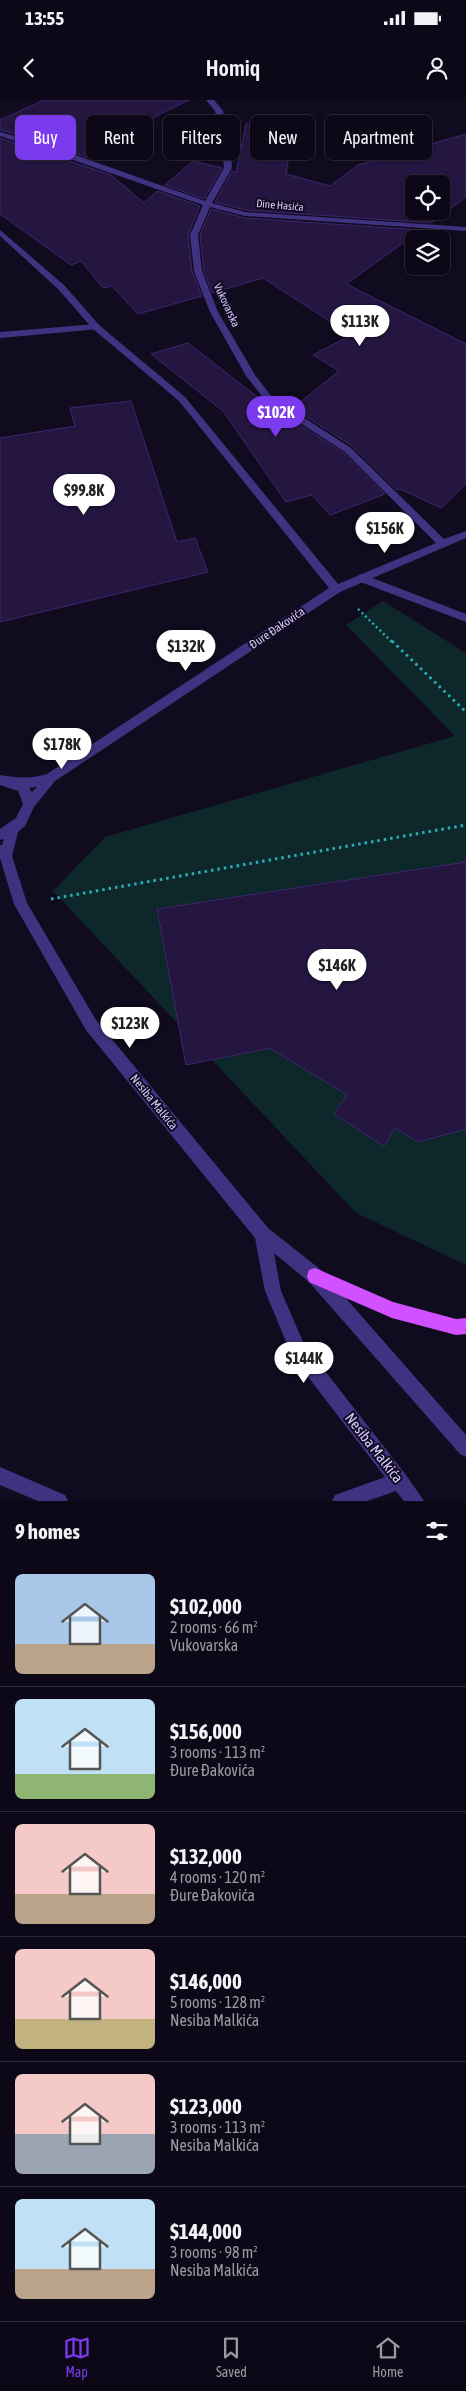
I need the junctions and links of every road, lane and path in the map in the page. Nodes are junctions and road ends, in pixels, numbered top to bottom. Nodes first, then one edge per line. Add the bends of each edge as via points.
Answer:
1 (210, 100) edge
2 (0, 134) edge
3 (208, 204) junction
4 (466, 229) edge
5 (0, 232) edge
6 (96, 327) junction
7 (0, 335) edge
8 (466, 534) edge
9 (443, 544) junction
10 (362, 578) junction
11 (336, 589) junction
12 (466, 618) edge
13 (466, 712) edge
14 (51, 778) junction
15 (0, 780) edge
16 (13, 783) junction
17 (29, 805) junction
18 (466, 824) edge
19 (6, 833) edge
20 (3, 853) edge
21 (21, 904) junction
22 (262, 1234) junction
23 (315, 1276) junction
24 (466, 1326) edge
25 (466, 1448) edge
26 (0, 1476) edge
27 (400, 1482) junction
28 (59, 1501) edge
29 (341, 1501) edge
30 (414, 1501) edge

1 - 3 street via 219,111 223,126 228,168
2 - 3 street
3 - 4 street, Dine Hasića via 245,214 284,218
3 - 9 street, Vukovarska via 194,235 198,270 214,312 251,376 269,399 348,450
5 - 6 street via 61,287
6 - 7 street
6 - 11 street via 182,399
8 - 9 street, Đure Đakovića
9 - 10 street, Đure Đakovića
10 - 11 street, Đure Đakovića
10 - 12 street
11 - 13 path
11 - 14 street, Đure Đakovića
14 - 16 street via 33,783
14 - 17 street
15 - 16 street
16 - 17 street via 28,796
17 - 19 street via 28,815
18 - 21 path
19 - 20 street
20 - 21 street, Nesiba Malkića
21 - 22 street, Nesiba Malkića via 91,1025
22 - 23 street, Nesiba Malkića
22 - 27 street, Nesiba Malkića via 273,1291 298,1350
23 - 24 main road via 392,1310 456,1327
23 - 25 street, Nesiba Malkića
26 - 28 street
27 - 29 street
27 - 30 street, Nesiba Malkića

